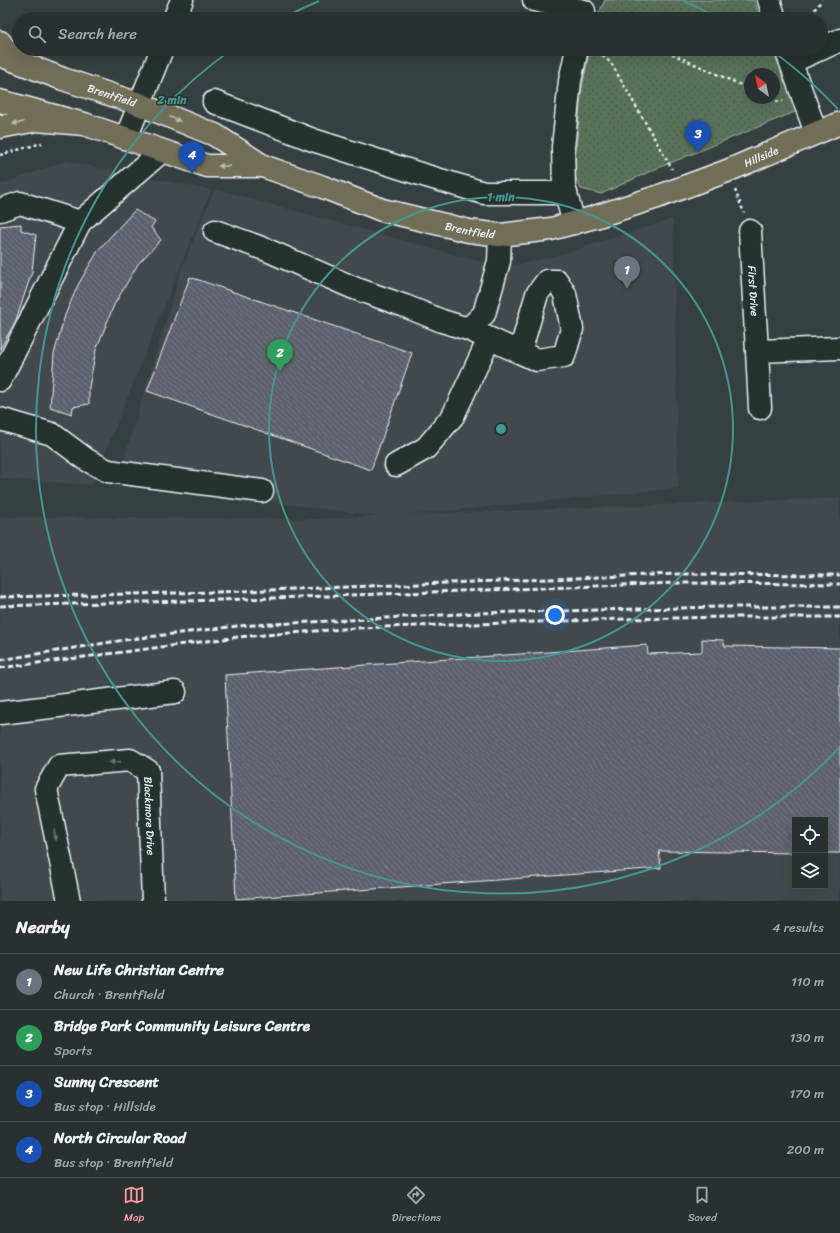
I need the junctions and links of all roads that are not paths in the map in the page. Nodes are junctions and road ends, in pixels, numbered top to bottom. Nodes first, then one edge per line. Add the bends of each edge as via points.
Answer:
1 (182, 0) edge
2 (534, 0) edge
3 (769, 0) edge
4 (586, 10) edge
5 (177, 12) edge
6 (773, 12) edge
7 (840, 40) edge
8 (0, 42) edge
9 (828, 46) edge
10 (159, 56) edge
11 (575, 56) edge
12 (788, 56) edge
13 (6, 58) edge
14 (0, 101) edge
15 (214, 102) dead end
16 (139, 104) junction
17 (840, 123) edge
18 (84, 124) junction
19 (0, 127) edge
20 (816, 133) junction
21 (126, 138) junction
22 (162, 150) junction
23 (263, 166) junction
24 (681, 188) joint
25 (566, 192) junction
26 (0, 210) edge
27 (80, 222) junction
28 (574, 224) junction
29 (215, 231) dead end
30 (750, 231) dead end
31 (500, 235) junction
32 (468, 329) junction
33 (489, 339) junction
34 (840, 348) edge
35 (757, 351) junction
36 (520, 352) dead end
37 (0, 380) edge
38 (760, 408) dead end
39 (0, 418) edge
40 (396, 465) dead end
41 (262, 491) dead end
42 (175, 692) dead end
43 (0, 713) edge
44 (69, 901) edge
45 (153, 901) edge

1 - 5 street
2 - 4 street
3 - 6 street
7 - 9 street
8 - 13 main road
10 - 16 street
11 - 25 street via 570,81 564,148
12 - 20 street
13 - 16 main road, Brentfield
14 - 18 main road, Brentfield
15 - 25 street via 313,140 484,193
16 - 21 street
16 -> 23 main road, Brentfield via 215,135
17 - 20 main road, Hillside
18 -> 19 main road via 37,120
18 - 21 main road, Brentfield
20 - 24 main road, Hillside via 756,160
21 - 22 main road, Brentfield
23 -> 22 main road, Brentfield via 207,166
22 - 27 street
23 - 31 main road, Brentfield via 382,210 469,231
24 - 28 main road, Brentfield
25 - 28 street
26 - 27 street via 20,202
27 - 37 street
28 - 31 main road, Brentfield
29 - 32 street via 267,250 354,288
30 - 35 street, First Drive
31 - 32 street via 499,261 484,314
32 - 33 street
33 - 36 street
33 - 40 street via 453,416 426,448
34 - 35 street
35 - 38 street, First Drive
39 - 41 street via 52,434 87,460 108,471
42 - 43 street
45 -> 44 street, Blackmore Drive via 148,771 130,760 59,766 46,789

